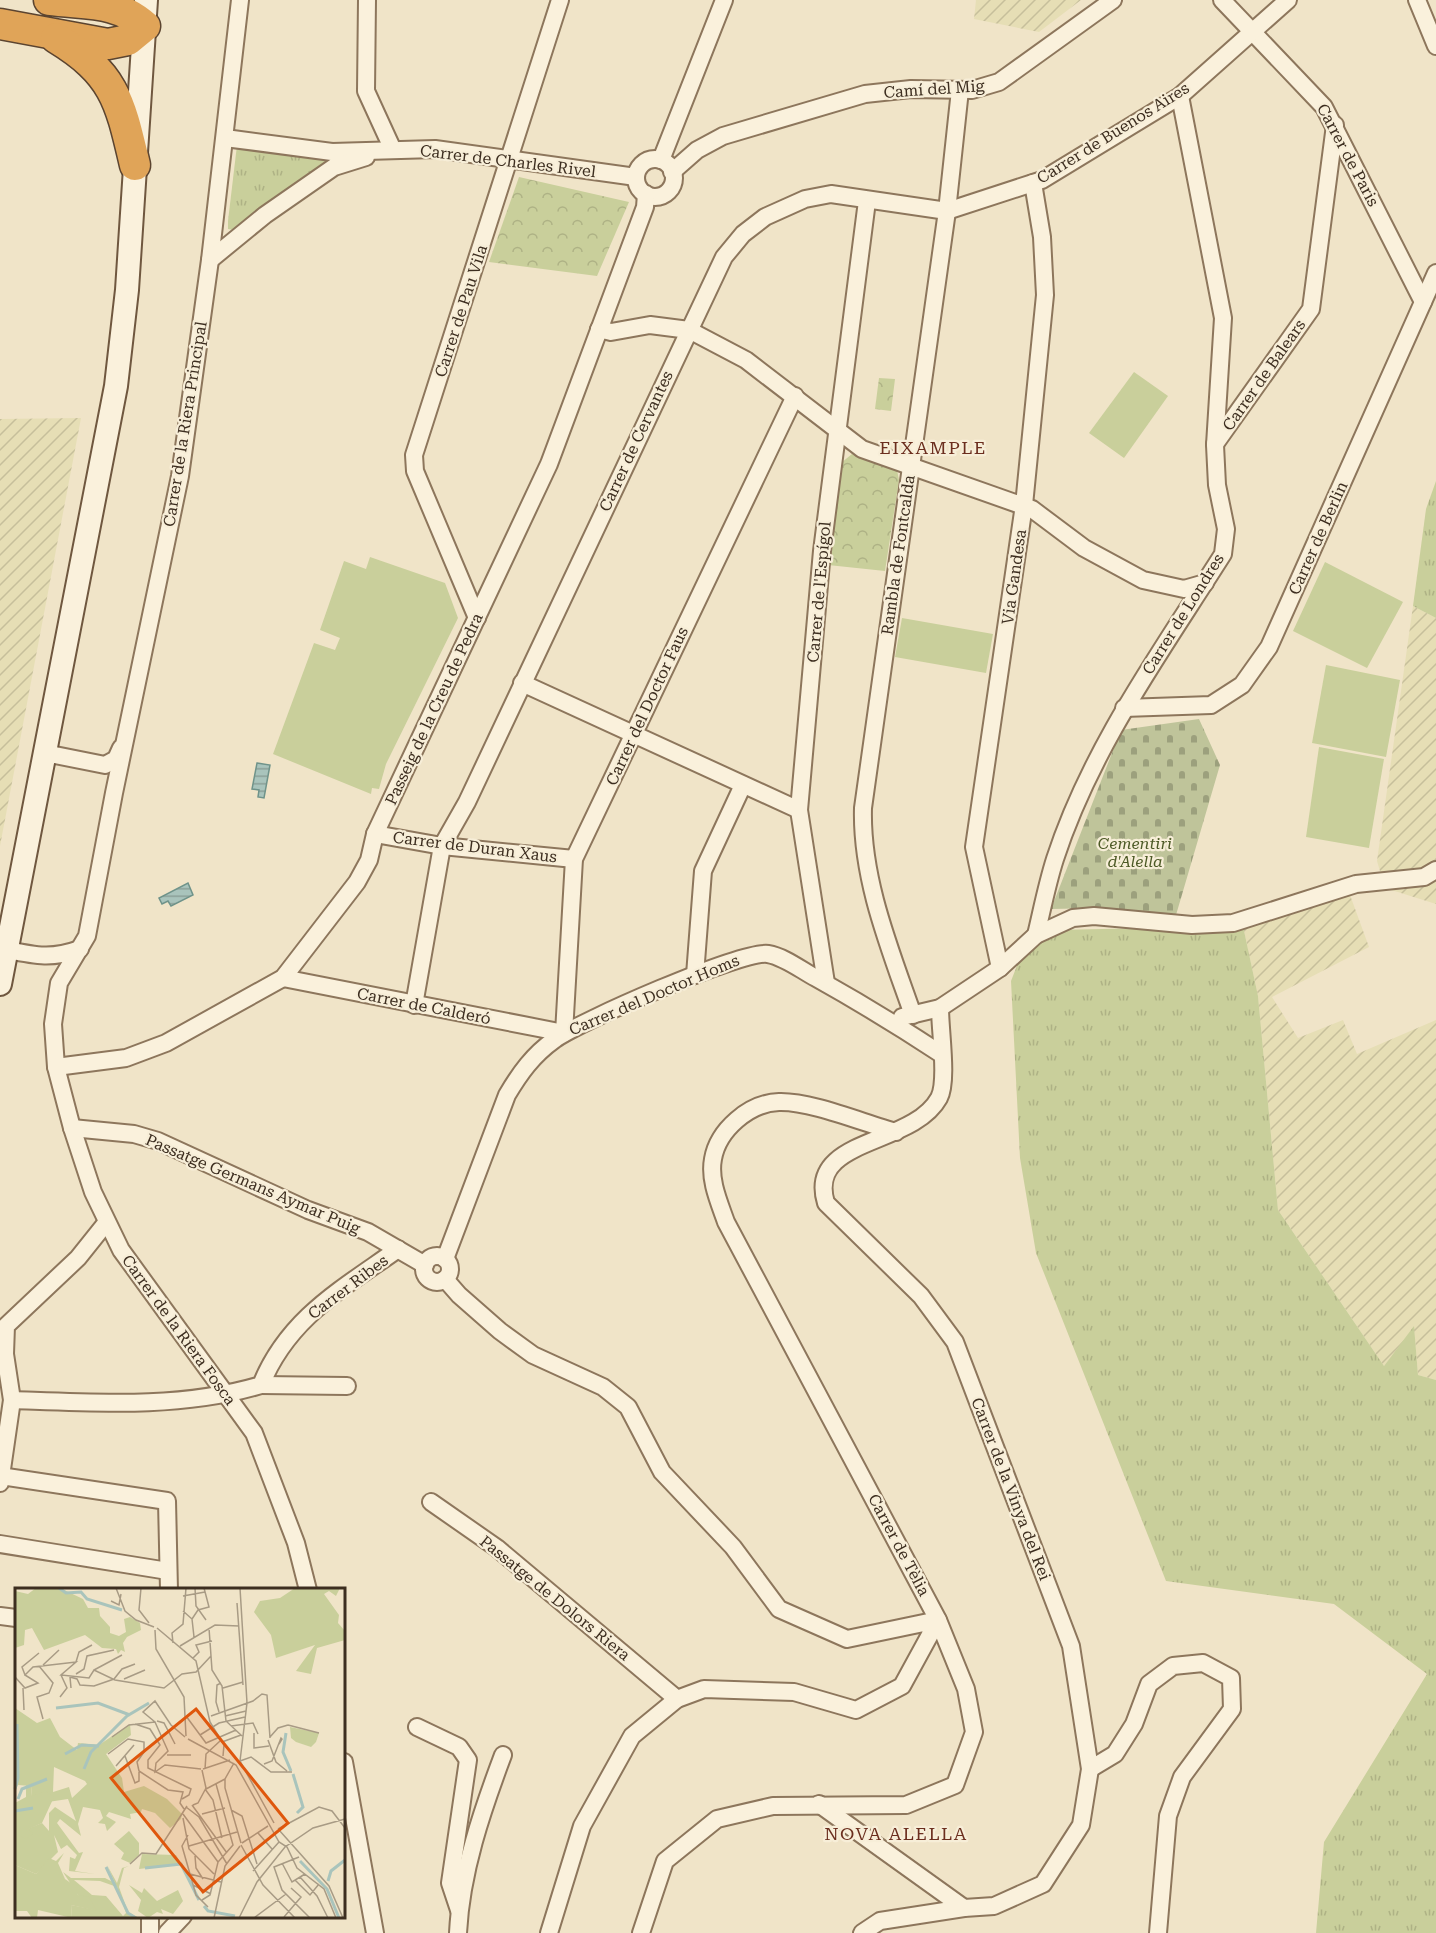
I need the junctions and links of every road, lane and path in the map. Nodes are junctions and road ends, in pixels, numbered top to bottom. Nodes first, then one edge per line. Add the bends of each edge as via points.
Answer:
1 (49, 0) edge
2 (56, 0) edge
3 (240, 0) edge
4 (367, 0) edge
5 (560, 0) edge
6 (724, 0) edge
7 (1113, 0) edge
8 (1222, 0) edge
9 (1288, 0) edge
10 (1417, 0) edge
11 (146, 13) edge
12 (0, 24) edge
13 (1254, 31) junction
14 (48, 33) junction
15 (1436, 46) edge
16 (960, 90) junction
17 (1180, 96) junction
18 (1335, 125) junction
19 (225, 138) junction
20 (386, 151) junction
21 (510, 158) junction
22 (333, 160) junction
23 (135, 165) junction
24 (667, 166) junction
25 (636, 177) junction
26 (1033, 183) junction
27 (646, 195) junction
28 (867, 201) junction
29 (947, 211) junction
30 (210, 260) junction
31 (1436, 273) edge
32 (1423, 302) junction
33 (599, 329) junction
34 (689, 330) junction
35 (795, 396) junction
36 (835, 429) junction
37 (1215, 445) junction
38 (910, 466) junction
39 (1024, 506) junction
40 (1205, 583) junction
41 (477, 618) junction
42 (522, 683) junction
43 (1124, 708) junction
44 (634, 733) junction
45 (124, 742) junction
46 (45, 753) junction
47 (105, 765) junction
48 (743, 785) junction
49 (114, 793) junction
50 (799, 810) junction
51 (375, 834) junction
52 (442, 846) junction
53 (574, 859) junction
54 (1436, 870) edge
55 (1036, 935) junction
56 (80, 949) junction
57 (8, 950) junction
58 (43, 957) junction
59 (1000, 968) junction
60 (694, 975) junction
61 (283, 978) junction
62 (59, 983) junction
63 (825, 983) junction
64 (0, 984) edge
65 (414, 1005) junction
66 (940, 1008) junction
67 (913, 1014) junction
68 (890, 1020) junction
69 (526, 1026) junction
70 (564, 1033) junction
71 (538, 1052) junction
72 (941, 1054) junction
73 (56, 1067) junction
74 (72, 1128) junction
75 (896, 1132) junction
76 (106, 1223) junction
77 (398, 1249) junction
78 (445, 1259) junction
79 (425, 1265) junction
80 (446, 1279) junction
81 (4, 1375) edge
82 (261, 1385) junction
83 (347, 1386) dead end
84 (226, 1395) junction
85 (12, 1400) junction
86 (0, 1478) edge
87 (431, 1502) dead end
88 (0, 1544) edge
89 (168, 1571) junction
90 (169, 1588) edge
91 (307, 1588) edge
92 (0, 1616) edge
93 (15, 1618) edge
94 (938, 1620) junction
95 (677, 1698) junction
96 (417, 1727) dead end
97 (503, 1755) dead end
98 (345, 1768) edge
99 (1090, 1769) junction
100 (819, 1804) junction
101 (964, 1908) junction
102 (459, 1911) junction
103 (182, 1918) edge
104 (167, 1933) edge
105 (375, 1933) edge
106 (458, 1933) edge
107 (549, 1933) edge
108 (641, 1933) edge
109 (862, 1933) edge
110 (1158, 1933) edge

1 - 2 highway
2 - 11 highway
3 - 19 street, Carrer de la Riera Principal
4 - 20 street via 366,91
5 - 21 street, Carrer de Pau Vila
6 - 24 street
7 - 16 street, Camí del Mig via 999,82
8 - 13 street, Carrer de Paris
9 - 13 street, Carrer de Buenos Aires
10 - 15 street
11 - 14 highway via 128,40 108,44
11 - 23 main road
12 - 14 highway
13 - 17 street, Carrer de Buenos Aires
13 - 18 street, Carrer de Paris via 1324,107
14 - 23 highway via 75,49 100,71 114,91
16 - 24 street, Camí del Mig via 910,89 865,94 723,136
16 - 29 street, Rambla de Fontcalda
17 - 26 street, Carrer de Buenos Aires
17 - 37 street, Carrer de Londres via 1223,318
18 - 32 street, Carrer de Paris
18 - 37 street, Carrer de Balears via 1311,309
19 - 22 street, Carrer de Charles Rivel
19 - 30 street, Carrer de la Riera Principal
20 - 21 street, Carrer de Charles Rivel via 435,149
20 - 22 street, Carrer de Charles Rivel
21 - 25 street, Carrer de Charles Rivel
21 - 41 street, Carrer de Pau Vila via 414,455 415,471
22 - 30 street, Carrer de Charles Rivel
23 - 46 main road via 116,386
24 - 25 street via 645,162
24 - 27 street via 672,185 667,192 661,196
25 - 27 street
26 - 29 street, Carrer de Buenos Aires
26 - 39 street, Via Gandesa via 1042,237 1045,295
27 - 33 street, Passeig de la Creu de Pedra via 645,207
28 - 29 street, Carrer de Cervantes
28 - 34 street, Carrer de Cervantes via 831,194 805,199 765,217 742,234 724,256
28 - 36 street, Carrer de l'Espígol
29 - 38 street, Rambla de Fontcalda
30 - 45 street, Carrer de la Riera Principal via 180,476
31 - 32 street, Carrer de Berlin
32 - 43 street, Carrer de Berlin via 1269,647 1242,686 1211,705
33 - 34 street via 611,332 650,325
33 - 41 street, Passeig de la Creu de Pedra via 549,464
34 - 35 street via 746,360
34 - 42 street, Carrer de Cervantes
35 - 36 street
35 - 44 street, Carrer del Doctor Faus
36 - 38 street via 862,449
36 - 50 street, Carrer de l'Espígol
37 - 40 street, Carrer de Londres via 1216,485 1226,529 1223,554
38 - 39 street
38 - 67 street, Rambla de Fontcalda via 862,823 868,868 884,930
39 - 40 street via 1084,548 1143,580 1185,589
39 - 59 street, Via Gandesa via 974,847
40 - 43 street, Carrer de Londres
41 - 51 street, Passeig de la Creu de Pedra
42 - 44 street
42 - 52 street, Carrer de Cervantes via 467,802
43 - 55 street, Carrer de Londres via 1086,783 1055,859
44 - 48 street
44 - 53 street, Carrer del Doctor Faus
45 - 47 street via 116,759
45 - 49 street, Carrer de la Riera Principal
46 - 47 street
46 - 57 main road
47 - 49 street
48 - 50 street
48 - 60 street via 703,871
49 - 56 street, Carrer de la Riera Principal via 87,936
50 - 63 street, Carrer de l'Espígol
51 - 52 street, Carrer de Duran Xaus
51 - 61 street, Passeig de la Creu de Pedra via 369,860 357,882
52 - 53 street, Carrer de Duran Xaus
52 - 65 street, Carrer de Cervantes
53 - 70 street, Carrer del Doctor Faus
54 - 55 street via 1424,877 1356,884 1233,923 1192,925 1094,915 1073,918
55 - 59 street
56 - 58 street
56 - 62 street, Carrer de la Riera Principal
57 - 58 street
57 - 64 main road
58 - 62 street via 53,966
59 - 66 street
60 - 63 street, Carrer del Doctor Homs via 760,953 778,956
60 - 70 street, Carrer del Doctor Homs
61 - 65 street, Carrer de Calderó
61 - 73 street, Passeig de la Creu de Pedra via 156,1047 126,1058
62 - 73 street, Carrer de la Riera Fosca via 53,1024
63 - 68 street, Carrer del Doctor Homs
65 - 69 street, Carrer de Calderó
66 - 67 street
66 - 72 street, Carrer de la Vinya del Rei
67 - 68 street
68 - 72 street, Carrer del Doctor Homs
69 - 70 street, Carrer de Calderó
69 - 71 street via 536,1040
70 - 71 street, Carrer del Doctor Homs
71 - 78 street, Carrer del Doctor Homs via 507,1095
72 - 75 street, Carrer de la Vinya del Rei via 945,1078 939,1097 930,1111
73 - 74 street, Carrer de la Riera Fosca
74 - 76 street, Carrer de la Riera Fosca
74 - 77 street, Passatge Germans Aymar Puig via 134,1134 158,1142 308,1210 368,1232
75 - 94 street, Carrer de Tèlia via 778,1102 739,1116 717,1145 712,1160 715,1189 726,1222
75 - 99 street, Carrer de la Vinya del Rei via 835,1159 824,1172 821,1187 826,1203 921,1296 955,1342 1071,1646
76 - 81 street via 78,1258 6,1326
76 - 84 street, Carrer de la Riera Fosca via 121,1250
77 - 79 street, Passatge Germans Aymar Puig
77 - 82 street, Carrer Ribes via 318,1306 272,1358
78 - 79 street via 434,1257
78 - 80 street via 450,1269
79 - 80 street via 427,1277 439,1282
80 - 94 street via 500,1331 533,1355 603,1387 628,1407 662,1472 733,1547 779,1609 847,1639
81 - 85 street
82 - 83 street
82 - 84 street
84 - 85 street via 122,1404
84 - 91 street, Carrer de la Riera Fosca via 254,1433 296,1543
85 - 86 street
86 - 89 street via 167,1501
87 - 95 street, Passatge de Dolors Riera via 497,1548
88 - 89 street
89 - 90 street
92 - 93 street
94 - 95 street via 902,1686 856,1710 794,1692 704,1689
94 - 100 street, Carrer de Tèlia via 966,1689 974,1732 955,1785 906,1805
95 - 107 street via 632,1736 582,1826
96 - 102 street via 459,1747 468,1760 450,1883
97 - 102 street via 483,1808
98 - 105 street
99 - 101 street, Carrer de la Vinya del Rei via 1081,1825 1043,1884 994,1906
99 - 110 street via 1115,1754 1134,1724 1149,1684 1173,1666 1203,1663 1231,1678 1232,1709 1182,1777 1168,1816
100 - 101 street
100 - 108 street, Carrer de Tèlia via 773,1806 717,1819 665,1861
101 - 109 street, Carrer de la Vinya del Rei via 880,1921
102 - 106 street
103 - 104 street

